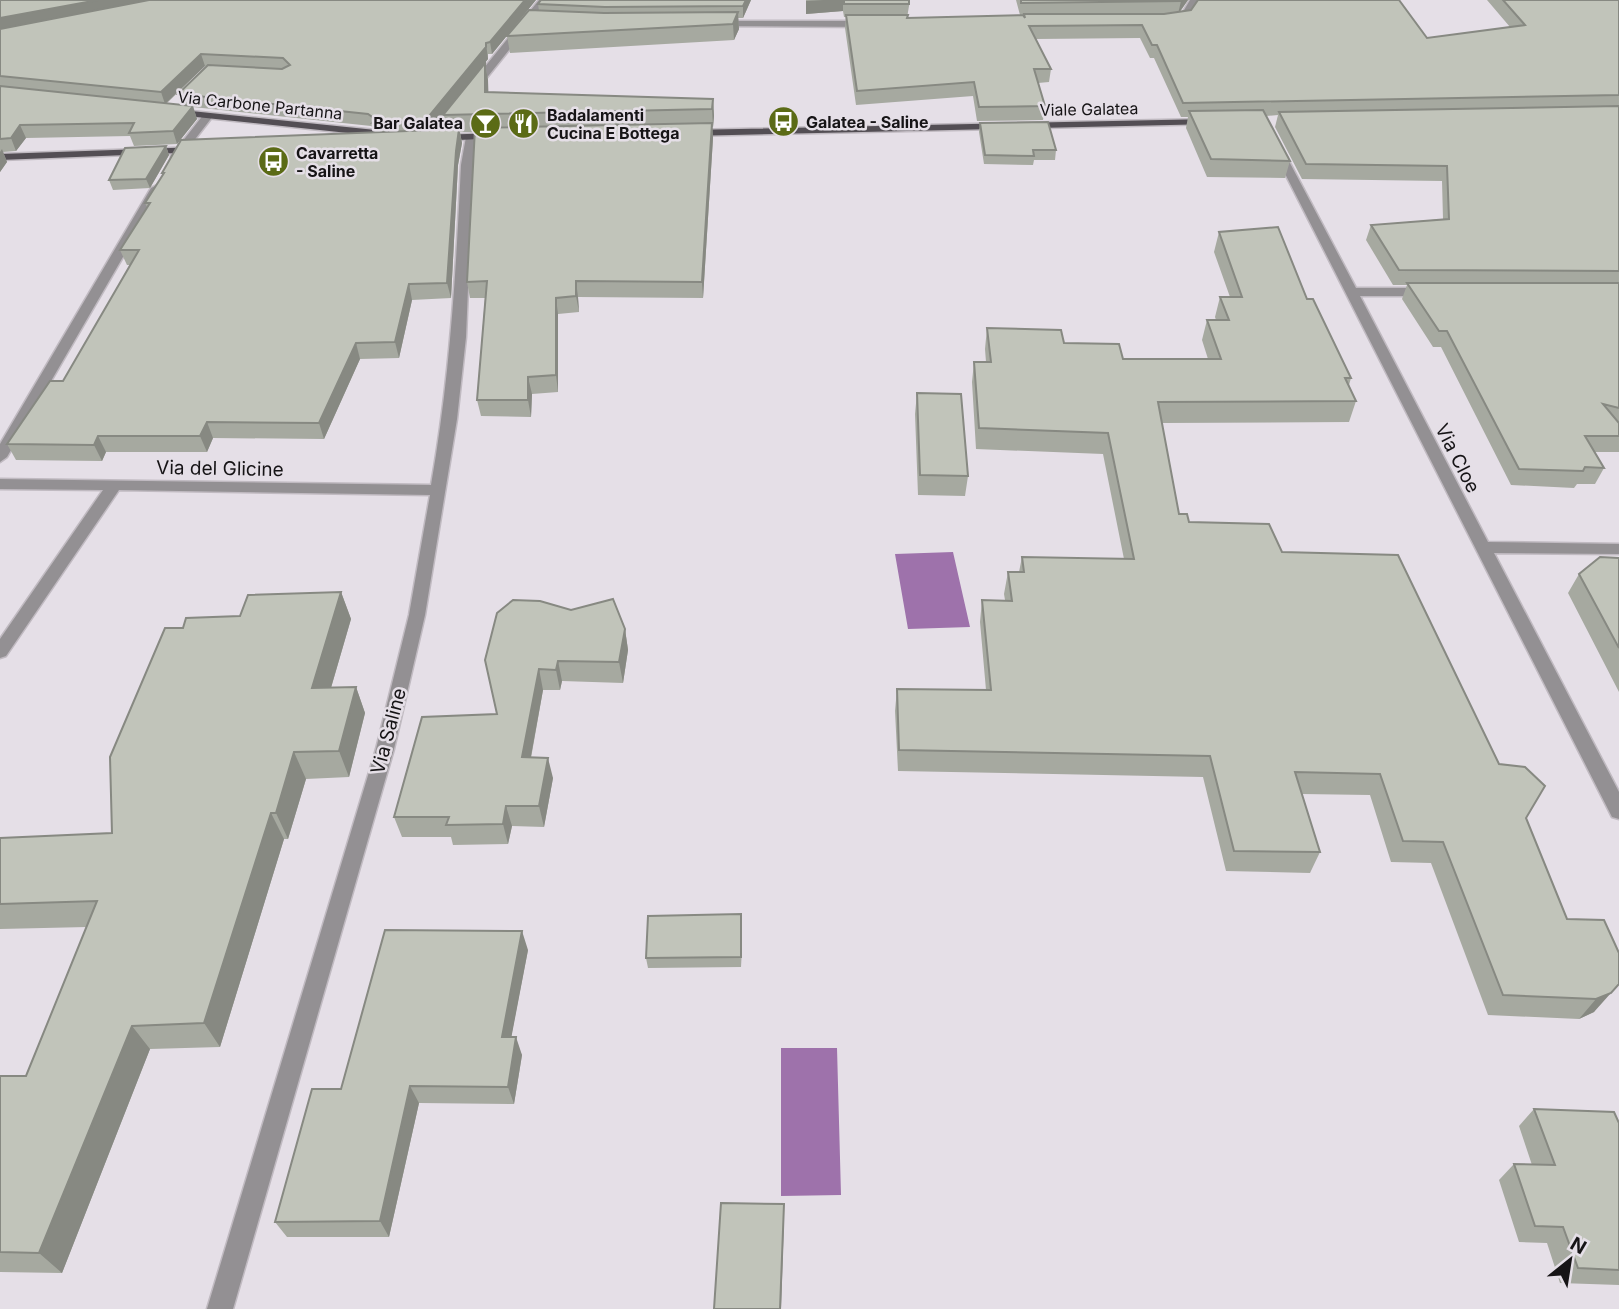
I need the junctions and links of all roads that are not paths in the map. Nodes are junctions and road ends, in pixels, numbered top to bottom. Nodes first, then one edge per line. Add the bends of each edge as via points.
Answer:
1 (544, 0) edge
2 (1195, 0) edge
3 (527, 21) junction
4 (1161, 21) edge
5 (540, 22) edge
6 (704, 24) edge
7 (885, 24) edge
8 (179, 100) edge
9 (154, 110) edge
10 (167, 111) junction
11 (208, 116) junction
12 (1222, 122) edge
13 (680, 133) edge
14 (513, 136) edge
15 (1270, 136) edge
16 (471, 137) junction
17 (420, 138) edge
18 (433, 138) junction
19 (338, 143) edge
20 (206, 149) edge
21 (180, 150) junction
22 (0, 157) edge
23 (1352, 292) junction
24 (1443, 292) edge
25 (0, 457) edge
26 (0, 484) edge
27 (114, 486) junction
28 (439, 490) junction
29 (1482, 547) junction
30 (1619, 549) edge
31 (0, 652) edge
32 (1619, 811) edge
33 (220, 1309) edge

1 - 3 street
2 - 4 street via 1183,20
3 - 5 street
3 - 18 street
6 - 7 street
8 - 10 street
9 - 10 main road, Via Carbone Partanna
10 - 11 main road, Via Carbone Partanna
11 - 19 main road, Via Carbone Partanna via 407,138
11 - 21 street
12 - 13 main road, Viale Galatea
14 - 16 main road
15 - 23 street, Via Cloe
16 - 18 main road
16 - 28 street, Via Saline via 459,337
17 - 18 main road
20 - 21 main road
21 - 22 main road
21 - 25 street
23 - 24 street
23 - 29 street, Via Cloe
26 - 27 street, Via del Glicine
27 - 28 street, Via del Glicine
27 - 31 street
28 - 33 street, Via Saline via 417,615 385,749
29 - 30 street
29 - 32 street, Via Cloe

